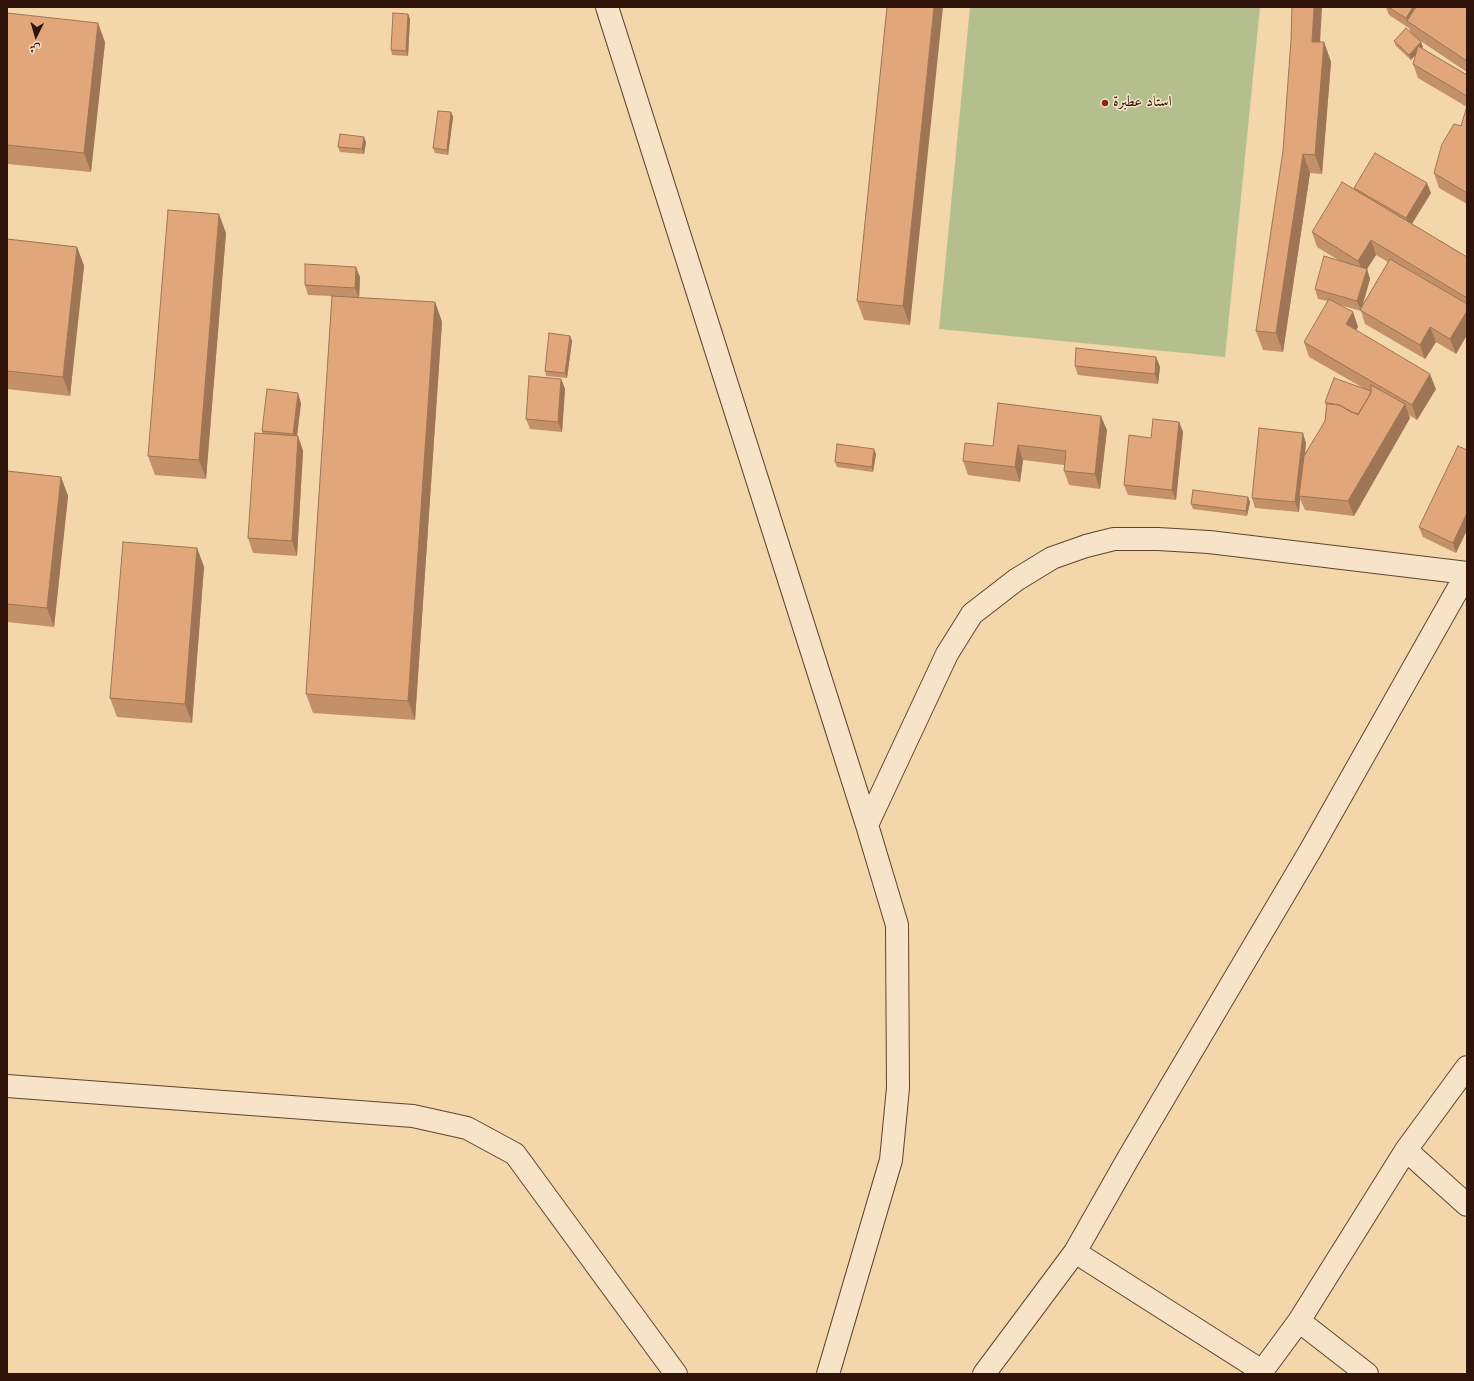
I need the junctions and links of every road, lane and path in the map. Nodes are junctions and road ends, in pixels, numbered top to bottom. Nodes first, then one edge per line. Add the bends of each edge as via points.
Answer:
1 (607, 7) edge
2 (1467, 573) edge
3 (867, 825) junction
4 (1467, 1067) edge
5 (7, 1086) edge
6 (1406, 1150) junction
7 (1467, 1205) edge
8 (1075, 1252) junction
9 (1299, 1321) junction
10 (1261, 1372) edge
11 (676, 1374) edge
12 (828, 1374) edge
13 (984, 1374) edge
14 (1368, 1374) edge

1 - 3 street
2 - 3 street via 1217,543 1158,539 1114,539 1052,558 1016,580 972,614 947,654
2 - 8 street via 1310,851
3 - 12 street via 897,926 898,1088 891,1160
4 - 6 street
5 - 11 street via 413,1116 467,1128 515,1154
6 - 7 street
6 - 9 street
8 - 10 street
8 - 13 street
9 - 10 street
9 - 14 street

